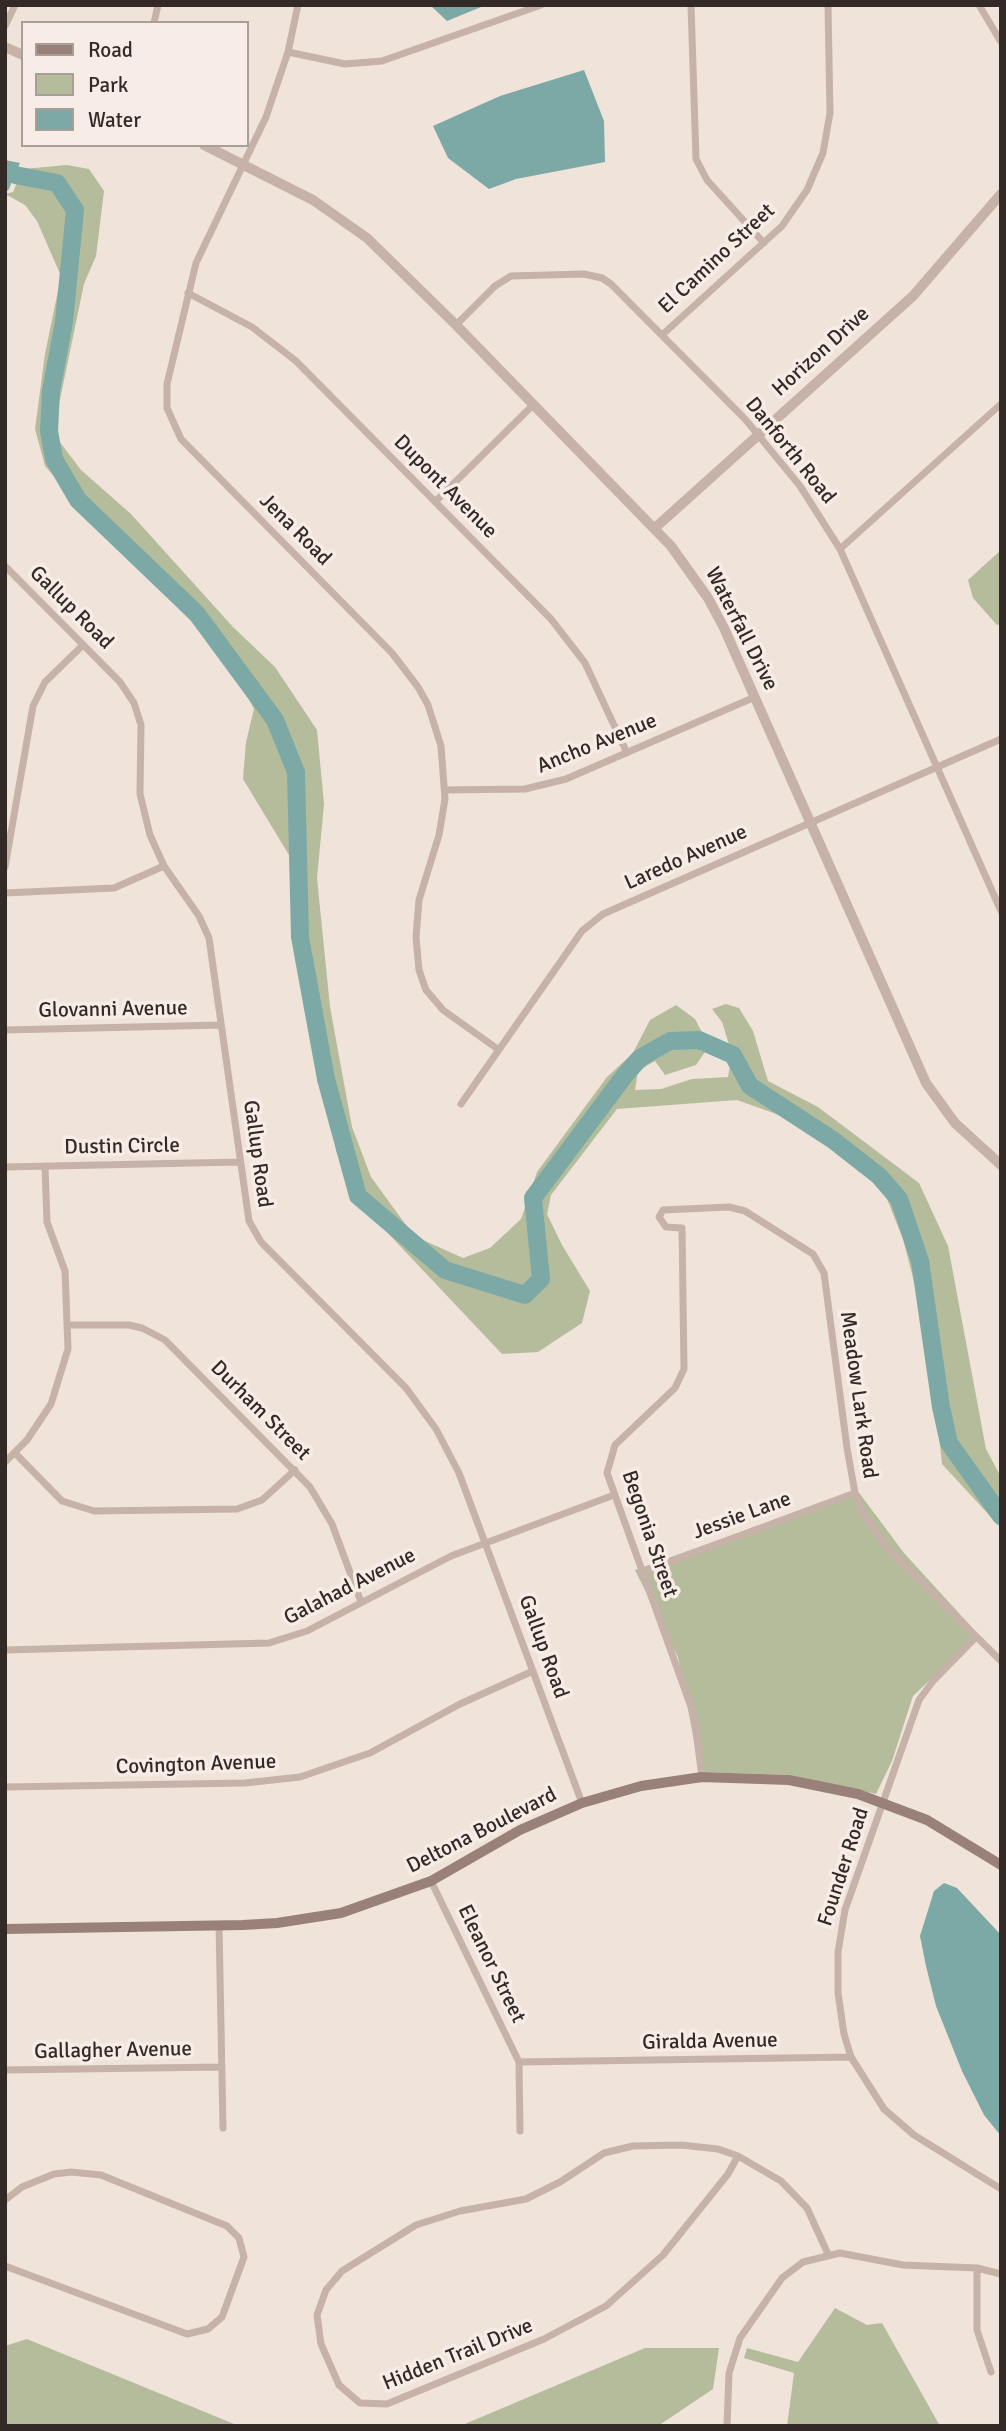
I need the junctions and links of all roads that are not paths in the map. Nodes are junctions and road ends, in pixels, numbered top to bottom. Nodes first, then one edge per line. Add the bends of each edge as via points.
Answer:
1 (15, 5) edge
2 (298, 5) edge
3 (541, 5) edge
4 (691, 5) edge
5 (828, 5) edge
6 (979, 5) edge
7 (5, 26) edge
8 (1001, 42) edge
9 (5, 47) edge
10 (288, 52) junction
11 (21, 54) edge
12 (208, 147) edge
13 (242, 164) junction
14 (1001, 194) edge
15 (764, 243) junction
16 (188, 293) junction
17 (456, 325) junction
18 (662, 335) junction
19 (534, 404) junction
20 (1001, 404) edge
21 (758, 435) junction
22 (435, 502) junction
23 (656, 527) junction
24 (840, 549) junction
25 (5, 566) edge
26 (83, 645) junction
27 (755, 697) junction
28 (1001, 739) edge
29 (627, 753) junction
30 (937, 767) junction
31 (445, 790) junction
32 (810, 823) junction
33 (164, 866) junction
34 (5, 867) edge
35 (5, 893) edge
36 (1001, 911) edge
37 (221, 1025) junction
38 (5, 1030) edge
39 (499, 1050) junction
40 (461, 1104) dead end
41 (239, 1162) junction
42 (1001, 1165) edge
43 (45, 1166) junction
44 (5, 1167) edge
45 (659, 1217) joint
46 (69, 1325) junction
47 (15, 1453) junction
48 (5, 1462) edge
49 (295, 1470) junction
50 (855, 1493) junction
51 (614, 1495) junction
52 (485, 1542) junction
53 (642, 1572) junction
54 (361, 1602) junction
55 (976, 1637) junction
56 (5, 1650) edge
57 (1001, 1661) edge
58 (533, 1671) junction
59 (702, 1777) junction
60 (5, 1787) edge
61 (883, 1802) junction
62 (582, 1803) junction
63 (1001, 1865) edge
64 (431, 1881) junction
65 (219, 1925) junction
66 (5, 1929) edge
67 (851, 2057) junction
68 (519, 2062) junction
69 (222, 2067) junction
70 (5, 2070) edge
71 (223, 2128) dead end
72 (520, 2131) dead end
73 (738, 2156) junction
74 (1001, 2189) edge
75 (5, 2200) edge
76 (828, 2253) junction
77 (5, 2266) edge
78 (977, 2268) junction
79 (1001, 2273) edge
80 (992, 2372) dead end
81 (727, 2426) edge

1 - 7 street
2 - 10 street, Jena Road
3 - 10 street via 382,61 345,64
4 - 15 street via 696,159 707,180
5 - 15 street, El Camino Street via 830,113 823,153 796,208
6 - 8 street
9 - 11 street
10 - 13 street, Jena Road via 266,117
12 - 13 street, Waterfall Drive
13 - 16 street, Jena Road via 204,243
13 - 17 street, Waterfall Drive via 358,231
14 - 21 street, Horizon Drive via 913,296
15 - 18 street, El Camino Street
16 - 22 street, Dupont Avenue via 276,344
16 - 31 street, Jena Road via 167,384 167,408 175,430 406,669 436,725
17 - 18 street, Danforth Road via 511,276 584,274 611,284
17 - 19 street, Waterfall Drive
18 - 21 street, Danforth Road
19 - 22 street
19 - 23 street, Waterfall Drive
20 - 24 street
21 - 23 street, Horizon Drive
21 - 24 street, Danforth Road via 800,486
22 - 29 street, Dupont Avenue via 568,639 597,687
23 - 27 street, Waterfall Drive via 708,598
24 - 30 street, Danforth Road
25 - 26 street, Gallup Road
26 - 33 street, Gallup Road via 128,691 138,713 143,814
26 - 34 street via 45,682 33,706
27 - 29 street, Ancho Avenue
27 - 32 street, Waterfall Drive
28 - 30 street, Laredo Avenue
29 - 31 street, Ancho Avenue via 546,785
30 - 32 street, Laredo Avenue
30 - 36 street, Danforth Road
31 - 39 street, Jena Road via 439,835 419,900 419,970 433,1001
32 - 39 street, Laredo Avenue via 592,921
32 - 42 street, Waterfall Drive via 926,1083 955,1124
33 - 35 street via 114,888
33 - 37 street, Gallup Road via 204,925
37 - 38 street, Glovanni Avenue
37 - 41 street, Gallup Road
39 - 40 street, Laredo Avenue
41 - 43 street, Dustin Circle
41 - 52 street, Gallup Road via 254,1233 421,1407 459,1474
43 - 44 street, Dustin Circle
43 - 46 street via 47,1222 65,1271
45 - 50 street, Meadow Lark Road via 672,1208 745,1210 813,1254 824,1273
45 - 51 street, Begonia Street via 666,1227 682,1228 684,1369 675,1388 615,1445 608,1465
46 - 47 street via 58,1387 40,1423
46 - 49 street, Durham Street via 129,1325 154,1333
47 - 48 street
47 - 49 street via 62,1501 94,1511 237,1509 262,1500
49 - 54 street, Durham Street via 332,1524
50 - 53 street, Jessie Lane
50 - 55 street, Meadow Lark Road via 889,1550
51 - 52 street, Galahad Avenue
51 - 53 street, Begonia Street
52 - 54 street, Galahad Avenue
52 - 58 street, Gallup Road
53 - 59 street, Begonia Street via 694,1715
54 - 56 street, Galahad Avenue via 289,1638 250,1646
55 - 57 street, Meadow Lark Road
55 - 61 street, Founder Road via 926,1689
58 - 60 street, Covington Avenue via 370,1753 300,1777 245,1783
58 - 62 street, Gallup Road
59 - 61 main road, Deltona Boulevard via 789,1780
59 - 62 main road, Deltona Boulevard via 641,1786
61 - 63 main road, Deltona Boulevard via 957,1836
61 - 67 street, Founder Road via 840,1931 840,2014
62 - 64 main road, Deltona Boulevard via 520,1830
64 - 65 main road, Deltona Boulevard via 341,1913 277,1923
64 - 68 street, Eleanor Street
65 - 66 main road, Deltona Boulevard
65 - 69 street
67 - 68 street, Giralda Avenue
67 - 74 street, Founder Road via 872,2094 899,2124
68 - 72 street, Eleanor Street
69 - 70 street, Gallagher Avenue
69 - 71 street
73 - 73 street, Hidden Trail Drive via 703,2146 618,2149 526,2199 437,2217 398,2234 342,2271 320,2302 319,2338 339,2385 360,2403 387,2404 594,2314 663,2255
73 - 76 street, Hidden Trail Drive via 781,2181 807,2208
75 - 77 street via 22,2187 54,2174 101,2175 227,2226 239,2238 244,2257 222,2317 208,2329 187,2334
76 - 78 street via 903,2265
76 - 81 street via 793,2268 750,2320 729,2373
78 - 79 street
78 - 80 street via 977,2330

